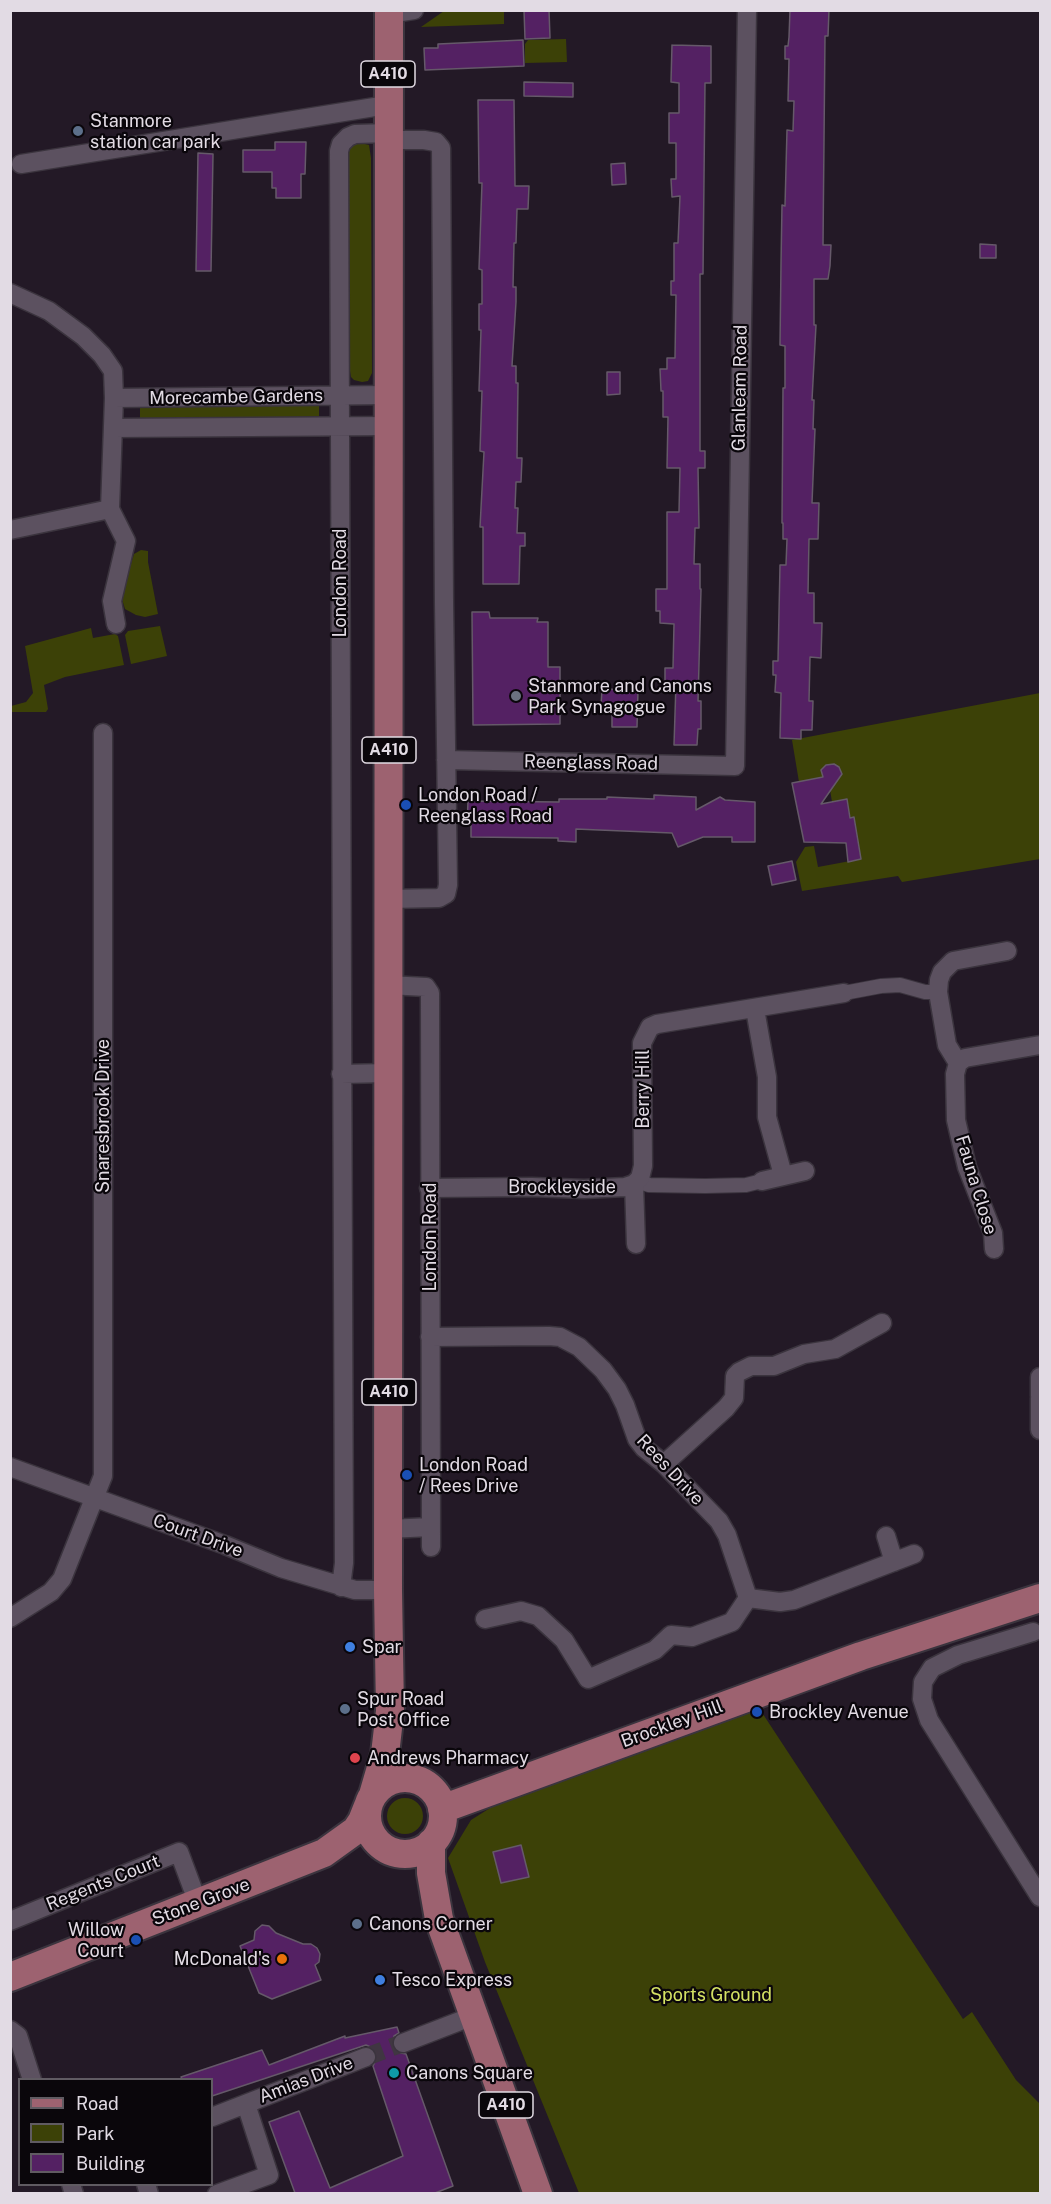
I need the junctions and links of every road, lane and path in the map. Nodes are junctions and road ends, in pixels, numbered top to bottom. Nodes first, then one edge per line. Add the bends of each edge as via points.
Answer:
1 (747, 10) edge
2 (397, 12) edge
3 (388, 126) junction
4 (21, 164) dead end
5 (10, 293) edge
6 (340, 395) junction
7 (387, 395) junction
8 (114, 398) junction
9 (340, 426) junction
10 (388, 426) junction
11 (113, 428) junction
12 (110, 509) junction
13 (10, 530) edge
14 (116, 624) dead end
15 (103, 733) dead end
16 (446, 760) junction
17 (735, 766) joint
18 (388, 899) junction
19 (1007, 951) dead end
20 (388, 985) junction
21 (938, 992) junction
22 (844, 993) joint
23 (755, 1009) junction
24 (1041, 1045) edge
25 (958, 1063) junction
26 (388, 1073) junction
27 (342, 1074) junction
28 (806, 1171) dead end
29 (783, 1175) junction
30 (762, 1180) joint
31 (635, 1182) junction
32 (429, 1188) junction
33 (636, 1244) dead end
34 (994, 1249) dead end
35 (882, 1323) dead end
36 (430, 1337) junction
37 (1041, 1377) edge
38 (1041, 1397) edge
39 (1041, 1430) edge
40 (664, 1464) junction
41 (10, 1467) edge
42 (94, 1498) junction
43 (430, 1527) junction
44 (389, 1529) junction
45 (886, 1536) dead end
46 (431, 1547) dead end
47 (914, 1554) dead end
48 (894, 1562) junction
49 (340, 1587) junction
50 (388, 1590) junction
51 (748, 1598) junction
52 (1033, 1601) edge
53 (10, 1618) edge
54 (485, 1619) dead end
55 (1037, 1631) edge
56 (390, 1711) junction
57 (422, 1782) junction
58 (370, 1801) junction
59 (442, 1809) junction
60 (431, 1844) junction
61 (392, 1851) junction
62 (324, 1853) junction
63 (1041, 1897) edge
64 (198, 1903) junction
65 (440, 1919) junction
66 (10, 1921) edge
67 (10, 1977) edge
68 (473, 2016) junction
69 (10, 2030) edge
70 (403, 2043) tunnel mouth
71 (366, 2057) tunnel mouth
72 (32, 2078) edge
73 (246, 2104) junction
74 (213, 2117) edge
75 (217, 2193) edge
76 (538, 2193) edge

1 - 17 street, Glanleam Road
2 - 3 main road, A410
3 - 4 street
3 - 6 street, London Road via 348,136 340,144
3 - 7 main road, A410
3 - 16 street, London Road via 436,142 441,148
5 - 8 street via 49,311 102,355 113,371
6 - 7 street, Morecambe Gardens
6 - 8 street, Morecambe Gardens
6 - 9 street, London Road
7 - 10 main road, A410
8 - 11 street
9 - 10 street, Morecambe Gardens
9 - 11 street, Morecambe Gardens
9 - 27 street, London Road
10 - 18 main road, A410
11 - 12 street
12 - 13 street
12 - 14 street via 126,541 112,601
15 - 42 street, Snaresbrook Drive via 103,1476
16 - 17 street, Reenglass Road
16 - 18 street, London Road via 446,894 439,898
18 - 20 main road, A410
19 - 21 street via 953,961 942,972
20 - 26 main road, A410
20 - 32 street, London Road via 426,987 430,993
21 - 22 street via 900,985
21 - 25 street via 947,1045
22 - 23 street, Berry Hill
23 - 29 street via 767,1077 767,1118
23 - 31 street, Berry Hill via 657,1024 646,1032 642,1043 643,1166
24 - 25 street via 965,1058
25 - 34 street, Fauna Close via 956,1120 967,1167 993,1233
26 - 27 street
26 - 44 main road, A410
27 - 49 street, London Road via 344,1563
28 - 29 street
29 - 30 street
30 - 31 street via 746,1185 705,1186
31 - 32 street, Brockleyside via 625,1187 584,1189
31 - 33 street, Brockleyside
32 - 36 street, London Road
35 - 40 street via 835,1349 804,1354 774,1366 751,1366 740,1372 735,1376 734,1398 726,1408
36 - 40 street, Rees Drive via 549,1336 569,1341 603,1370 626,1405 637,1439
36 - 43 street, London Road
37 - 38 street
38 - 39 street
40 - 51 street, Rees Drive via 719,1521
41 - 42 street, Court Drive
42 - 49 street, Court Drive
42 - 53 street, Snaresbrook Drive via 62,1579 51,1592
43 - 44 street
43 - 46 street, London Road
44 - 50 main road, A410
45 - 48 street
47 - 48 street
48 - 51 street via 794,1600
49 - 50 street, Court Drive
50 - 56 main road, A410
51 - 54 street via 732,1622 692,1637 670,1635 656,1650 588,1678 564,1640 538,1616 521,1611
52 - 55 street
52 - 59 main road, Brockley Hill via 861,1656
55 - 63 street via 958,1655 932,1668 922,1682 922,1699 929,1720
56 - 57 main road, A410 via 401,1752
56 - 58 main road, A410 via 385,1754
57 - 58 main road via 398,1778 385,1783
57 - 59 main road via 432,1790
58 - 61 main road via 369,1828 375,1840
58 - 62 main road, Stone Grove via 356,1830
59 - 60 main road via 440,1830
60 - 61 main road via 412,1853
60 - 65 main road, A410 via 431,1873
61 - 62 main road, Stone Grove via 352,1849
61 - 65 main road, A410 via 412,1869
62 - 64 main road, Stone Grove
64 - 66 street, Regents Court via 178,1852
64 - 67 main road, Stone Grove
65 - 68 main road, A410
68 - 70 street
68 - 76 main road, A410
69 - 72 street via 18,2036
71 - 73 street, Amias Drive
73 - 74 street, Amias Drive
73 - 75 street, Amias Drive via 268,2175

